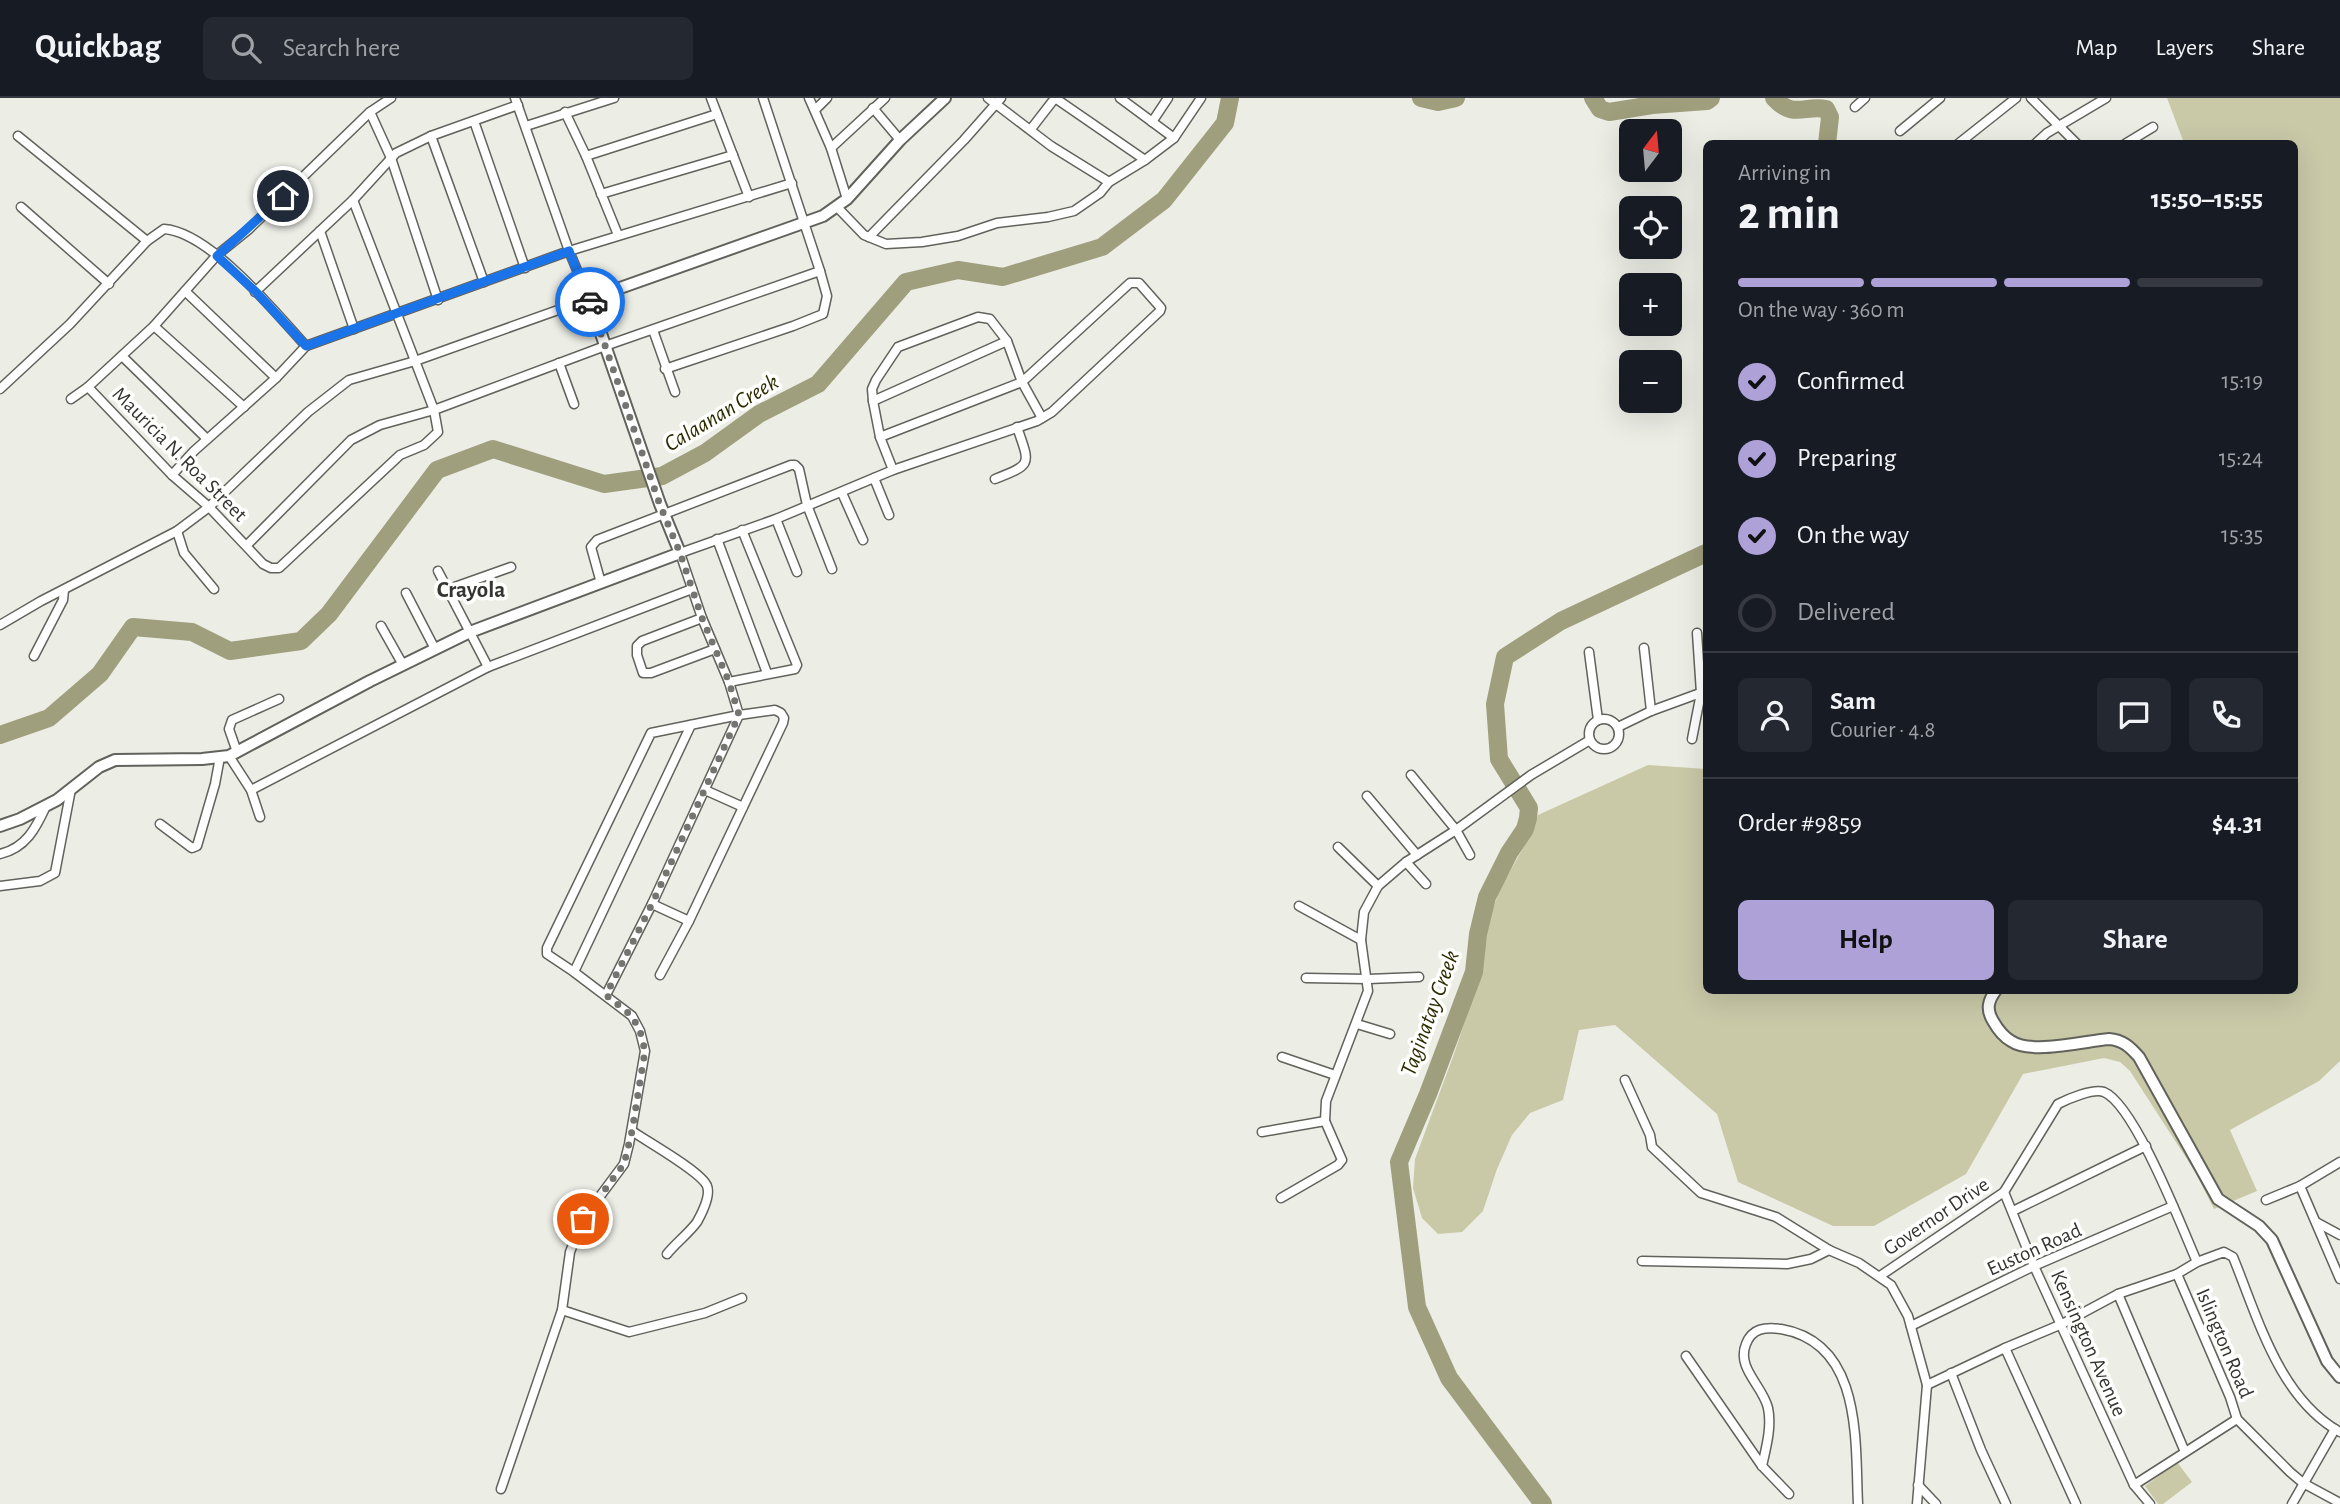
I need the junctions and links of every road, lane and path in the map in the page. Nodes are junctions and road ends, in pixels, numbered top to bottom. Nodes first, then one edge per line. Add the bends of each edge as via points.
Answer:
1 (391, 98) edge
2 (614, 98) edge
3 (711, 98) edge
4 (763, 98) edge
5 (809, 98) edge
6 (827, 98) edge
7 (885, 98) edge
8 (945, 98) edge
9 (988, 98) edge
10 (1055, 98) edge
11 (1120, 98) edge
12 (1168, 98) edge
13 (1201, 98) edge
14 (1865, 98) edge
15 (1940, 98) edge
16 (2016, 98) edge
17 (2031, 98) edge
18 (2106, 98) edge
19 (999, 101) edge
20 (517, 102) edge
21 (1855, 107) dead end
22 (873, 108) junction
23 (815, 110) junction
24 (370, 112) junction
25 (565, 112) junction
26 (717, 114) junction
27 (474, 121) junction
28 (1152, 122) junction
29 (526, 126) junction
30 (2060, 126) junction
31 (2153, 127) dead end
32 (1031, 129) junction
33 (1900, 131) dead end
34 (18, 136) dead end
35 (431, 136) junction
36 (1174, 138) junction
37 (900, 140) junction
38 (1963, 140) edge
39 (2039, 140) edge
40 (2073, 140) edge
41 (2132, 140) edge
42 (831, 148) junction
43 (733, 155) junction
44 (586, 156) junction
45 (391, 158) junction
46 (1145, 160) junction
47 (1109, 182) junction
48 (792, 183) junction
49 (601, 194) junction
50 (749, 197) junction
51 (847, 199) junction
52 (354, 200) junction
53 (20, 207) dead end
54 (837, 207) junction
55 (804, 224) junction
56 (320, 231) junction
57 (618, 235) junction
58 (869, 237) junction
59 (147, 241) junction
60 (569, 251) junction
61 (217, 256) junction
62 (525, 268) junction
63 (821, 271) junction
64 (484, 282) junction
65 (109, 284) junction
66 (185, 291) junction
67 (256, 292) junction
68 (589, 299) junction
69 (438, 300) junction
70 (398, 313) junction
71 (154, 326) junction
72 (354, 329) junction
73 (653, 330) junction
74 (1007, 341) junction
75 (605, 345) junction
76 (306, 346) junction
77 (122, 356) junction
78 (415, 361) junction
79 (559, 363) junction
80 (665, 369) junction
81 (275, 379) junction
82 (1022, 382) junction
83 (88, 387) junction
84 (0, 389) edge
85 (675, 392) dead end
86 (71, 399) dead end
87 (873, 401) junction
88 (574, 404) dead end
89 (244, 407) junction
90 (434, 410) junction
91 (1042, 418) junction
92 (1017, 427) junction
93 (880, 436) junction
94 (207, 439) junction
95 (893, 470) junction
96 (172, 475) junction
97 (874, 478) junction
98 (995, 479) dead end
99 (842, 493) junction
100 (807, 505) junction
101 (209, 507) junction
102 (661, 509) junction
103 (889, 515) dead end
104 (776, 519) junction
105 (742, 530) junction
106 (177, 531) junction
107 (717, 538) junction
108 (863, 540) dead end
109 (247, 545) junction
110 (680, 553) junction
111 (511, 567) dead end
112 (832, 569) dead end
113 (438, 571) dead end
114 (797, 572) dead end
115 (601, 583) junction
116 (214, 589) dead end
117 (449, 589) junction
118 (692, 589) junction
119 (64, 590) junction
120 (406, 593) dead end
121 (702, 618) junction
122 (0, 625) edge
123 (381, 626) dead end
124 (470, 632) junction
125 (1697, 633) dead end
126 (1644, 648) dead end
127 (435, 649) junction
128 (715, 649) junction
129 (1589, 652) dead end
130 (34, 656) dead end
131 (403, 665) junction
132 (488, 667) junction
133 (767, 673) junction
134 (729, 682) junction
135 (1703, 684) edge
136 (1703, 692) edge
137 (1703, 696) edge
138 (279, 699) dead end
139 (1651, 711) junction
140 (739, 715) junction
141 (1598, 720) junction
142 (691, 725) junction
143 (1618, 727) junction
144 (1692, 738) dead end
145 (1590, 740) junction
146 (229, 755) junction
147 (1411, 775) dead end
148 (71, 789) junction
149 (251, 790) junction
150 (705, 790) junction
151 (1367, 796) dead end
152 (47, 805) junction
153 (743, 807) junction
154 (260, 817) dead end
155 (160, 824) dead end
156 (0, 826) edge
157 (1456, 830) junction
158 (1338, 847) dead end
159 (0, 854) edge
160 (1417, 855) junction
161 (1470, 855) dead end
162 (1406, 862) junction
163 (1426, 884) dead end
164 (0, 886) edge
165 (1378, 886) junction
166 (652, 904) junction
167 (1299, 906) dead end
168 (689, 921) junction
169 (1361, 940) junction
170 (574, 972) junction
171 (660, 975) dead end
172 (1419, 976) dead end
173 (1306, 978) dead end
174 (1368, 979) junction
175 (1993, 994) edge
176 (606, 995) junction
177 (1357, 1024) junction
178 (1390, 1034) dead end
179 (1282, 1057) dead end
180 (1335, 1074) junction
181 (1625, 1080) dead end
182 (1325, 1121) junction
183 (632, 1131) junction
184 (1262, 1132) dead end
185 (2146, 1146) junction
186 (2340, 1162) edge
187 (2300, 1186) junction
188 (2004, 1192) junction
189 (1281, 1198) dead end
190 (2266, 1200) dead end
191 (2173, 1206) junction
192 (2013, 1211) junction
193 (2316, 1222) junction
194 (2340, 1235) edge
195 (1829, 1250) junction
196 (667, 1254) dead end
197 (1642, 1261) dead end
198 (2197, 1262) junction
199 (2034, 1266) junction
200 (2177, 1274) junction
201 (1880, 1276) junction
202 (2340, 1279) edge
203 (2118, 1294) junction
204 (742, 1298) dead end
205 (562, 1311) junction
206 (2062, 1324) junction
207 (1911, 1326) junction
208 (2004, 1348) junction
209 (1686, 1356) dead end
210 (1951, 1373) junction
211 (2340, 1377) edge
212 (1927, 1385) junction
213 (2237, 1419) junction
214 (2337, 1431) edge
215 (2185, 1452) junction
216 (1762, 1466) junction
217 (2304, 1483) junction
218 (1918, 1485) junction
219 (2134, 1485) junction
220 (501, 1489) dead end
221 (1789, 1494) dead end
222 (2340, 1503) edge
223 (1858, 1504) edge
224 (1917, 1504) edge
225 (1936, 1504) edge
226 (2006, 1504) edge
227 (2076, 1504) edge
228 (2150, 1504) edge
229 (2292, 1504) edge

1 - 24 street, Mauricia N. Roa Street
2 - 25 street
3 - 26 street
4 - 48 street
5 - 23 street
6 - 23 street
7 - 22 street
8 - 37 street
9 - 19 street
10 - 32 street
10 - 46 street
11 - 28 street
12 - 28 street
13 - 36 street
14 - 21 street
15 - 33 street
16 - 38 street
17 - 30 street
18 - 30 street
19 - 32 street
19 - 58 street
20 - 27 street
20 - 29 street
22 - 37 street
22 - 42 street
23 - 42 street
24 - 45 street
24 - 61 street, Mauricia N. Roa Street
25 - 29 street
25 - 44 street
26 - 43 street
26 - 44 street
27 - 35 street
27 - 62 street
28 - 36 street
29 - 60 street
30 - 39 street
30 - 40 street
31 - 41 street
32 - 47 street
34 - 59 street
35 - 45 street
35 - 64 street
36 - 46 street
37 - 51 street
42 - 51 street
43 - 49 street
43 - 50 street
44 - 49 street
45 - 52 street
45 - 69 street
46 - 47 street
47 - 58 street via 1074,211 1048,217 997,223 922,242 886,244
48 - 50 street
48 - 55 street
49 - 57 street
50 - 57 street
51 - 54 street
52 - 56 street
52 - 70 street
53 - 65 street
54 - 55 street
54 - 58 street
55 - 63 street
55 - 68 street
56 - 67 street
56 - 72 street
57 - 60 street
59 - 61 street via 164,229 182,232
59 - 65 street
60 - 62 street
60 - 68 street
61 - 66 street, Mauricia N. Roa Street
61 - 67 street
62 - 64 street
63 - 73 street
63 - 80 street via 827,296 823,314
64 - 69 street
65 - 84 street
66 - 71 street, Mauricia N. Roa Street
66 - 81 street
67 - 76 street
68 - 75 street
68 - 78 street
69 - 70 street
70 - 72 street
70 - 78 street
71 - 77 street, Mauricia N. Roa Street
71 - 89 street
72 - 76 street
73 - 75 street
73 - 80 street
74 - 82 street
74 - 87 street
74 - 87 street via 990,319 978,317 898,347 876,380
75 - 79 street
75 - 102 street
76 - 81 street
77 - 83 street, Mauricia N. Roa Street
77 - 94 street
78 - 90 street
78 - 101 street via 349,380 327,395
79 - 88 street
79 - 90 street
80 - 85 street
81 - 89 street
82 - 91 street
82 - 91 street via 1130,283 1139,283 1159,305 1160,311
82 - 93 street
83 - 86 street
83 - 96 street, Mauricia N. Roa Street
87 - 93 street
89 - 94 street
90 - 109 street via 380,425 351,440
90 - 109 street, Mauricia N. Roa Street via 438,432 432,439 400,454 279,568 263,564
91 - 92 street
92 - 95 street
92 - 98 street via 1026,463
93 - 95 street
94 - 96 street
95 - 97 street
96 - 101 street, Mauricia N. Roa Street
97 - 99 street
97 - 103 street
99 - 100 street
99 - 108 street
100 - 102 street via 799,469 791,465
100 - 104 street
100 - 112 street
101 - 106 street
101 - 109 street, Mauricia N. Roa Street
102 - 110 street
102 - 115 street via 592,543
104 - 105 street
104 - 114 street
105 - 107 street
105 - 133 street via 797,662 795,668
106 - 116 street via 184,553
106 - 119 street
107 - 110 street
107 - 133 street
110 - 115 street
110 - 118 street
111 - 117 street
113 - 117 street
115 - 124 street
117 - 124 street
118 - 121 street
118 - 132 street
119 - 122 street
119 - 130 street
120 - 127 street
121 - 128 street
121 - 128 street via 642,641 637,655 643,673
123 - 131 street
124 - 127 street
124 - 132 street
125 - 135 street
126 - 139 street
127 - 131 street
128 - 134 street
129 - 141 street
131 - 146 street
132 - 149 street
133 - 134 street
134 - 140 street
136 - 139 street
137 - 144 street
138 - 146 street via 232,720
139 - 143 street
140 - 142 street
140 - 150 street
140 - 153 street via 775,710 784,718
141 - 143 street via 1612,720
141 - 145 street via 1591,726
142 - 170 street
142 - 170 street via 649,735 547,948 547,954
143 - 145 street via 1618,741 1611,748 1597,747
145 - 157 street via 1531,775
146 - 148 street via 116,760
146 - 149 street
146 - 155 street via 215,784 197,846 192,848
147 - 157 street
148 - 152 street
148 - 164 street via 55,873 40,881
149 - 154 street
150 - 153 street
150 - 166 street
151 - 160 street
152 - 156 street
152 - 159 street via 24,844
153 - 168 street
157 - 160 street
157 - 161 street
158 - 165 street
160 - 162 street
162 - 163 street
162 - 165 street
165 - 169 street via 1364,912
166 - 168 street
166 - 176 street
167 - 169 street
168 - 171 street
169 - 174 street
170 - 176 street
172 - 174 street
173 - 174 street
174 - 177 street
175 - 211 street via 1990,1016 2011,1042 2036,1047 2119,1040 2139,1057 2218,1199 2272,1240 2327,1361
176 - 183 street via 632,1016 645,1051
177 - 178 street
177 - 180 street
179 - 180 street
180 - 182 street
181 - 195 street via 1652,1147 1701,1193 1776,1217
182 - 184 street
182 - 189 street via 1342,1160
183 - 196 street via 707,1185 705,1205 696,1222
183 - 205 street via 624,1164 583,1219 570,1252
185 - 188 street, Governor Drive via 2133,1122 2104,1092 2063,1101 2052,1111
185 - 191 street, Governor Drive
185 - 192 street
186 - 187 street
187 - 190 street
187 - 193 street
188 - 192 street, Kensington Avenue
188 - 201 street, Governor Drive
191 - 198 street, Governor Drive
191 - 199 street, Euston Road
192 - 199 street, Kensington Avenue
193 - 194 street
193 - 202 street
195 - 197 street via 1787,1264
195 - 201 street
198 - 200 street
198 - 214 street via 2224,1252 2234,1257 2275,1358 2303,1401
199 - 206 street, Kensington Avenue
199 - 207 street, Euston Road
200 - 203 street
200 - 213 street, Islington Road
201 - 207 street via 1891,1285
203 - 206 street
203 - 215 street
204 - 205 street via 705,1313 629,1332
205 - 220 street
206 - 208 street
206 - 219 street, Kensington Avenue
207 - 212 street
208 - 210 street
208 - 227 street
209 - 216 street
210 - 212 street
210 - 226 street
212 - 218 street
213 - 215 street
213 - 217 street, Islington Road
214 - 217 street
215 - 219 street
216 - 221 street
216 - 223 street via 1768,1407 1748,1371 1744,1348 1750,1336 1770,1327 1809,1340 1824,1352 1847,1385 1853,1407
217 - 222 street, Islington Road
217 - 229 street
218 - 224 street
218 - 225 street
219 - 228 street, Kensington Avenue

